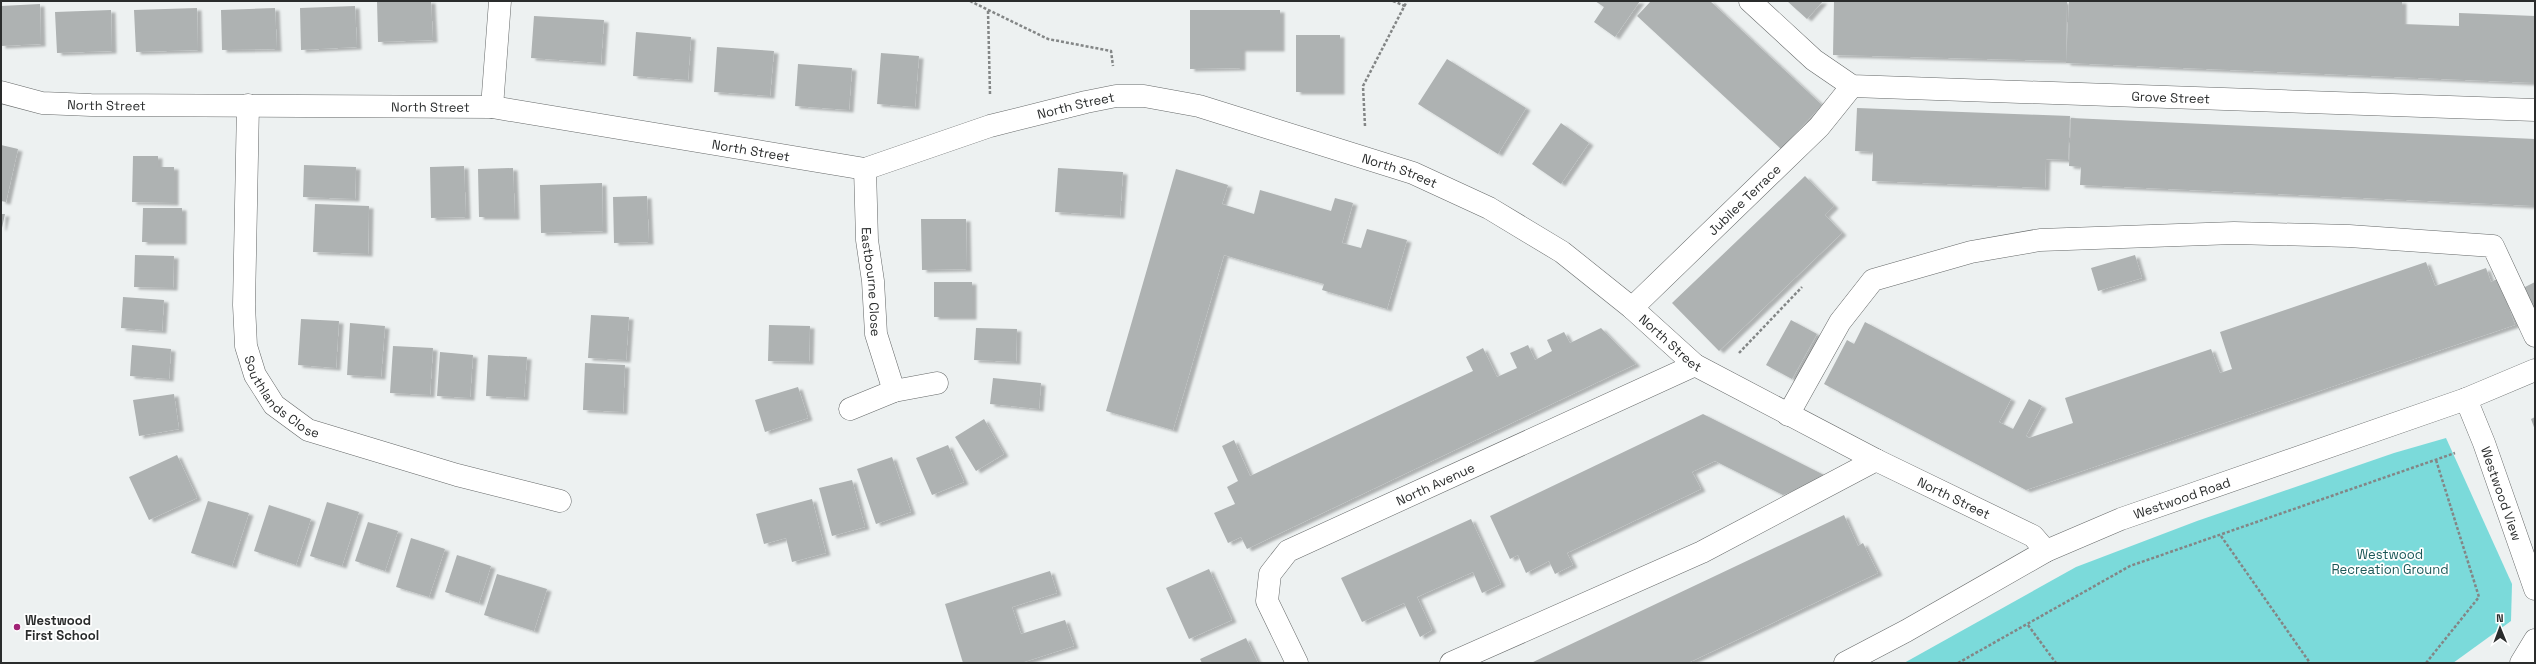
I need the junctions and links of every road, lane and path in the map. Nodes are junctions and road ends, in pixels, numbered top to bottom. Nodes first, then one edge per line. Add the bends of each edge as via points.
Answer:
1 (500, 1) edge
2 (970, 1) edge
3 (1393, 1) edge
4 (1407, 1) edge
5 (1750, 1) edge
6 (1405, 6) junction
7 (988, 11) junction
8 (1852, 86) junction
9 (1, 92) edge
10 (1116, 96) junction
11 (248, 105) junction
12 (492, 106) junction
13 (2535, 110) edge
14 (990, 126) junction
15 (1366, 158) junction
16 (865, 169) junction
17 (1802, 287) dead end
18 (1632, 308) junction
19 (2535, 336) edge
20 (1695, 365) junction
21 (2535, 370) edge
22 (1716, 376) junction
23 (937, 383) dead end
24 (894, 391) junction
25 (2466, 399) junction
26 (850, 409) dead end
27 (1788, 415) junction
28 (2484, 442) junction
29 (1876, 460) junction
30 (2436, 460) junction
31 (560, 501) dead end
32 (2221, 536) junction
33 (2046, 551) junction
34 (2535, 589) edge
35 (2028, 625) junction
36 (2535, 640) edge
37 (1297, 663) edge
38 (1451, 663) edge
39 (1845, 663) edge
40 (1958, 663) edge
41 (2056, 663) edge
42 (2310, 663) edge
43 (2426, 663) edge
44 (2521, 663) edge

1 - 12 street
2 - 7 path
3 - 6 path
4 - 6 path
5 - 8 street via 1814,60
6 - 15 path via 1363,86
7 - 10 path via 1048,39 1111,51
7 - 14 path
8 - 13 street, Grove Street
8 - 18 street, Jubilee Terrace via 1819,127
9 - 11 street, North Street via 42,103
10 - 14 street, North Street
10 - 15 street, North Street via 1144,96 1199,106
11 - 12 street, North Street
11 - 31 street, Southlands Close via 244,305 246,346 255,375 274,405 308,430 457,475
12 - 16 street, North Street
14 - 16 street, North Street
15 - 18 street, North Street via 1413,173 1489,208 1562,252
16 - 24 street, Eastbourne Close via 867,240 873,281 876,334
17 - 22 path
18 - 20 street, North Street
19 - 27 street via 2493,246 2349,236 2234,233 2040,240 1971,252 1872,280 1840,322
20 - 22 street, North Street
20 - 37 street, North Avenue via 1288,551 1270,574 1267,601
21 - 25 street, Westwood Road
22 - 27 street, North Street
23 - 24 street
24 - 26 street
25 - 28 street, Westwood View
25 - 33 street, Westwood Road via 2121,519
27 - 29 street, North Street
28 - 30 path
28 - 34 street, Westwood View
29 - 33 street, North Street via 2032,536
29 - 38 street via 1702,552
30 - 32 path
30 - 43 path via 2480,597
32 - 35 path via 2130,566
32 - 42 path
33 - 39 street, Westwood Road
35 - 40 path
35 - 41 path
36 - 44 street

